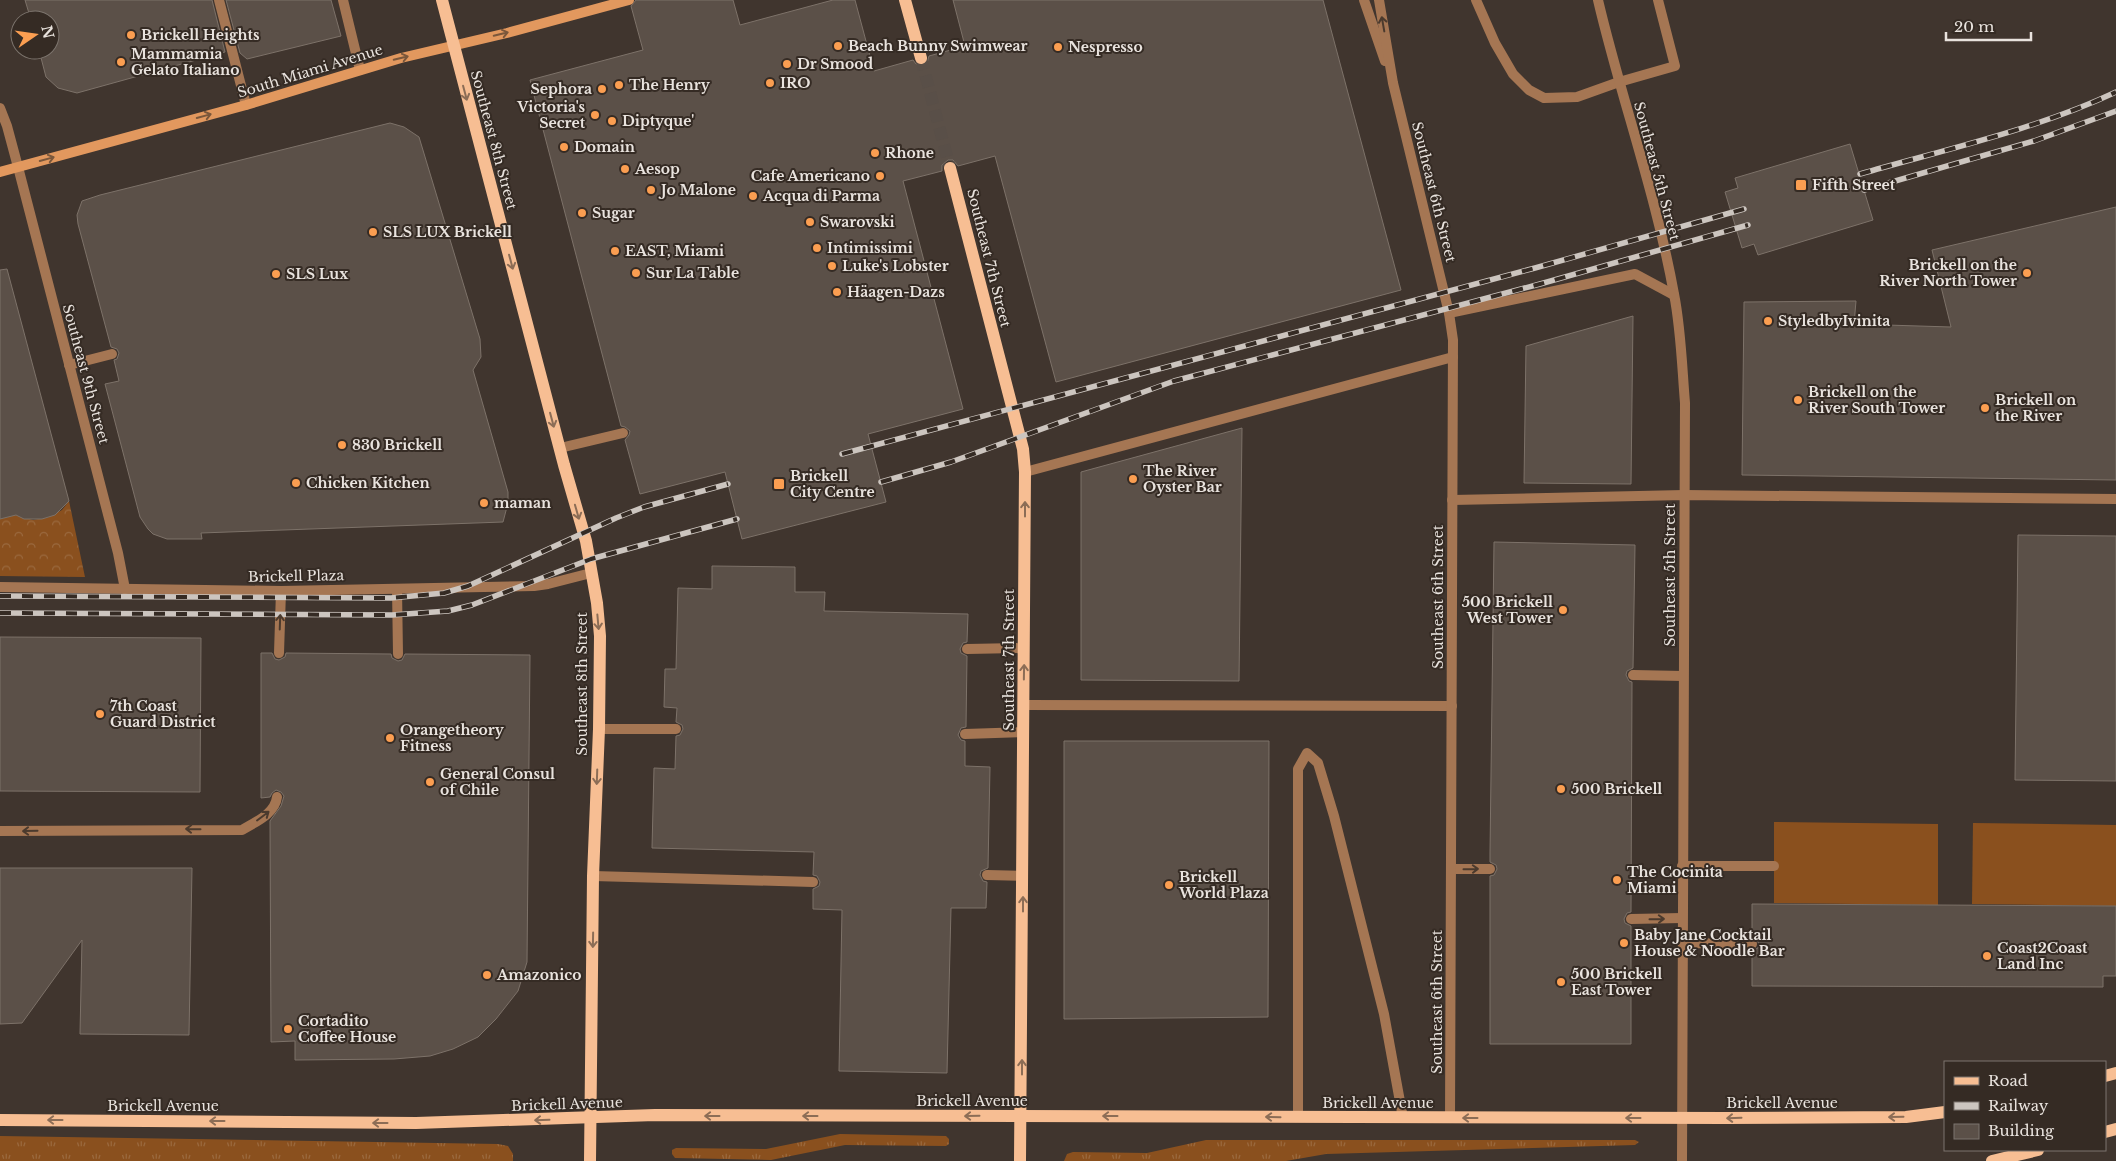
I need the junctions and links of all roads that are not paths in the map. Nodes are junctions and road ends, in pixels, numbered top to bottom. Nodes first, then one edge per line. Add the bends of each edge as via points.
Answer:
1 (219, 0) edge
2 (343, 0) edge
3 (442, 0) edge
4 (629, 0) edge
5 (906, 0) edge
6 (1364, 0) edge
7 (1379, 0) edge
8 (1476, 0) edge
9 (1598, 0) edge
10 (1658, 0) edge
11 (454, 45) junction
12 (921, 58) tunnel mouth
13 (360, 70) junction
14 (1619, 82) junction
15 (1393, 83) junction
16 (246, 105) junction
17 (0, 108) edge
18 (18, 167) junction
19 (950, 168) tunnel mouth
20 (0, 172) edge
21 (1674, 295) junction
22 (1449, 313) junction
23 (112, 354) dead end
24 (1452, 357) junction
25 (69, 365) junction
26 (623, 433) dead end
27 (560, 448) junction
28 (1025, 472) junction
29 (1684, 495) junction
30 (2116, 499) edge
31 (1452, 500) junction
32 (591, 573) junction
33 (0, 587) edge
34 (125, 589) junction
35 (397, 589) junction
36 (281, 591) junction
37 (1024, 648) junction
38 (967, 649) dead end
39 (279, 653) dead end
40 (398, 654) dead end
41 (1632, 675) dead end
42 (1683, 676) junction
43 (1024, 705) junction
44 (1452, 706) junction
45 (599, 728) junction
46 (676, 729) dead end
47 (1024, 732) junction
48 (965, 734) dead end
49 (277, 797) dead end
50 (0, 831) edge
51 (1682, 866) junction
52 (1774, 866) dead end
53 (1490, 869) dead end
54 (1451, 870) junction
55 (987, 875) dead end
56 (593, 876) junction
57 (1023, 876) junction
58 (813, 882) dead end
59 (1682, 918) junction
60 (1631, 919) dead end
61 (1682, 943) junction
62 (1752, 944) dead end
63 (1944, 1112) edge
64 (1021, 1115) junction
65 (1298, 1117) junction
66 (591, 1118) junction
67 (1403, 1118) junction
68 (1450, 1118) junction
69 (1681, 1118) junction
70 (0, 1120) edge
71 (2034, 1151) edge
72 (590, 1161) edge
73 (1020, 1161) edge
74 (1682, 1161) edge
75 (1992, 1161) edge

1 - 16 street
2 - 13 street
3 - 11 main road, Southeast 8th Street
11 -> 4 main road, South Miami Avenue
5 - 12 main road
6 - 15 street, Southeast 6th Street
15 -> 7 street, Southeast 6th Street
8 - 14 street via 1513,74 1529,90 1544,98 1577,97
9 - 14 street, Southeast 5th Street
10 - 14 street via 1675,66
13 -> 11 main road, South Miami Avenue
11 -> 27 main road, Southeast 8th Street
13 - 16 main road, South Miami Avenue
14 - 21 street, Southeast 5th Street via 1658,220
15 - 22 street, Southeast 6th Street
18 -> 16 main road, South Miami Avenue
17 - 18 street, Southeast 9th Street
18 - 20 main road, South Miami Avenue
18 - 25 street, Southeast 9th Street
19 - 28 main road, Southeast 7th Street via 1023,449
21 - 22 street via 1635,274
21 - 29 street, Southeast 5th Street via 1685,403
22 - 24 street, Southeast 6th Street
23 - 25 street
24 - 28 street
24 - 31 street, Southeast 6th Street
25 - 34 street, Southeast 9th Street
26 - 27 street
27 -> 32 main road, Southeast 8th Street via 586,541
37 -> 28 main road, Southeast 7th Street
29 - 30 street
29 - 31 street
29 - 42 street, Southeast 5th Street
31 - 44 street, Southeast 6th Street
32 - 35 street, Brickell Plaza via 534,586
32 -> 45 main road, Southeast 8th Street via 600,636
33 - 34 street, Brickell Plaza
34 - 36 street, Brickell Plaza
35 - 36 street, Brickell Plaza
35 - 40 street
39 -> 36 street
37 - 38 street
43 -> 37 main road, Southeast 7th Street
41 - 42 street
42 - 51 street, Southeast 5th Street
43 - 44 street
43 - 47 main road, Southeast 7th Street
44 - 54 street, Southeast 6th Street
45 - 46 street
45 -> 56 main road, Southeast 8th Street
47 - 48 street
47 - 57 main road, Southeast 7th Street
49 - 50 street via 276,805 265,816 242,830
51 - 52 street
51 - 59 street, Southeast 5th Street
54 -> 53 street
54 - 68 street, Southeast 6th Street
55 - 57 street
56 - 58 street
56 -> 66 main road, Southeast 8th Street
64 -> 57 main road, Southeast 7th Street
60 -> 59 street
59 - 61 street, Southeast 5th Street
61 - 62 street
61 - 69 street, Southeast 5th Street
63 -> 69 main road, Brickell Avenue via 1906,1116
65 -> 64 main road, Brickell Avenue
64 -> 66 main road, Brickell Avenue
64 - 73 main road, Southeast 7th Street
65 - 67 main road, Brickell Avenue
65 - 67 street via 1298,769 1307,753 1318,763 1334,816 1384,1014
66 -> 70 main road, Brickell Avenue via 416,1123
66 - 72 main road, Southeast 8th Street
67 - 68 main road, Brickell Avenue
69 -> 68 main road, Brickell Avenue
69 - 74 street, Southeast 5th Street
71 - 75 main road

